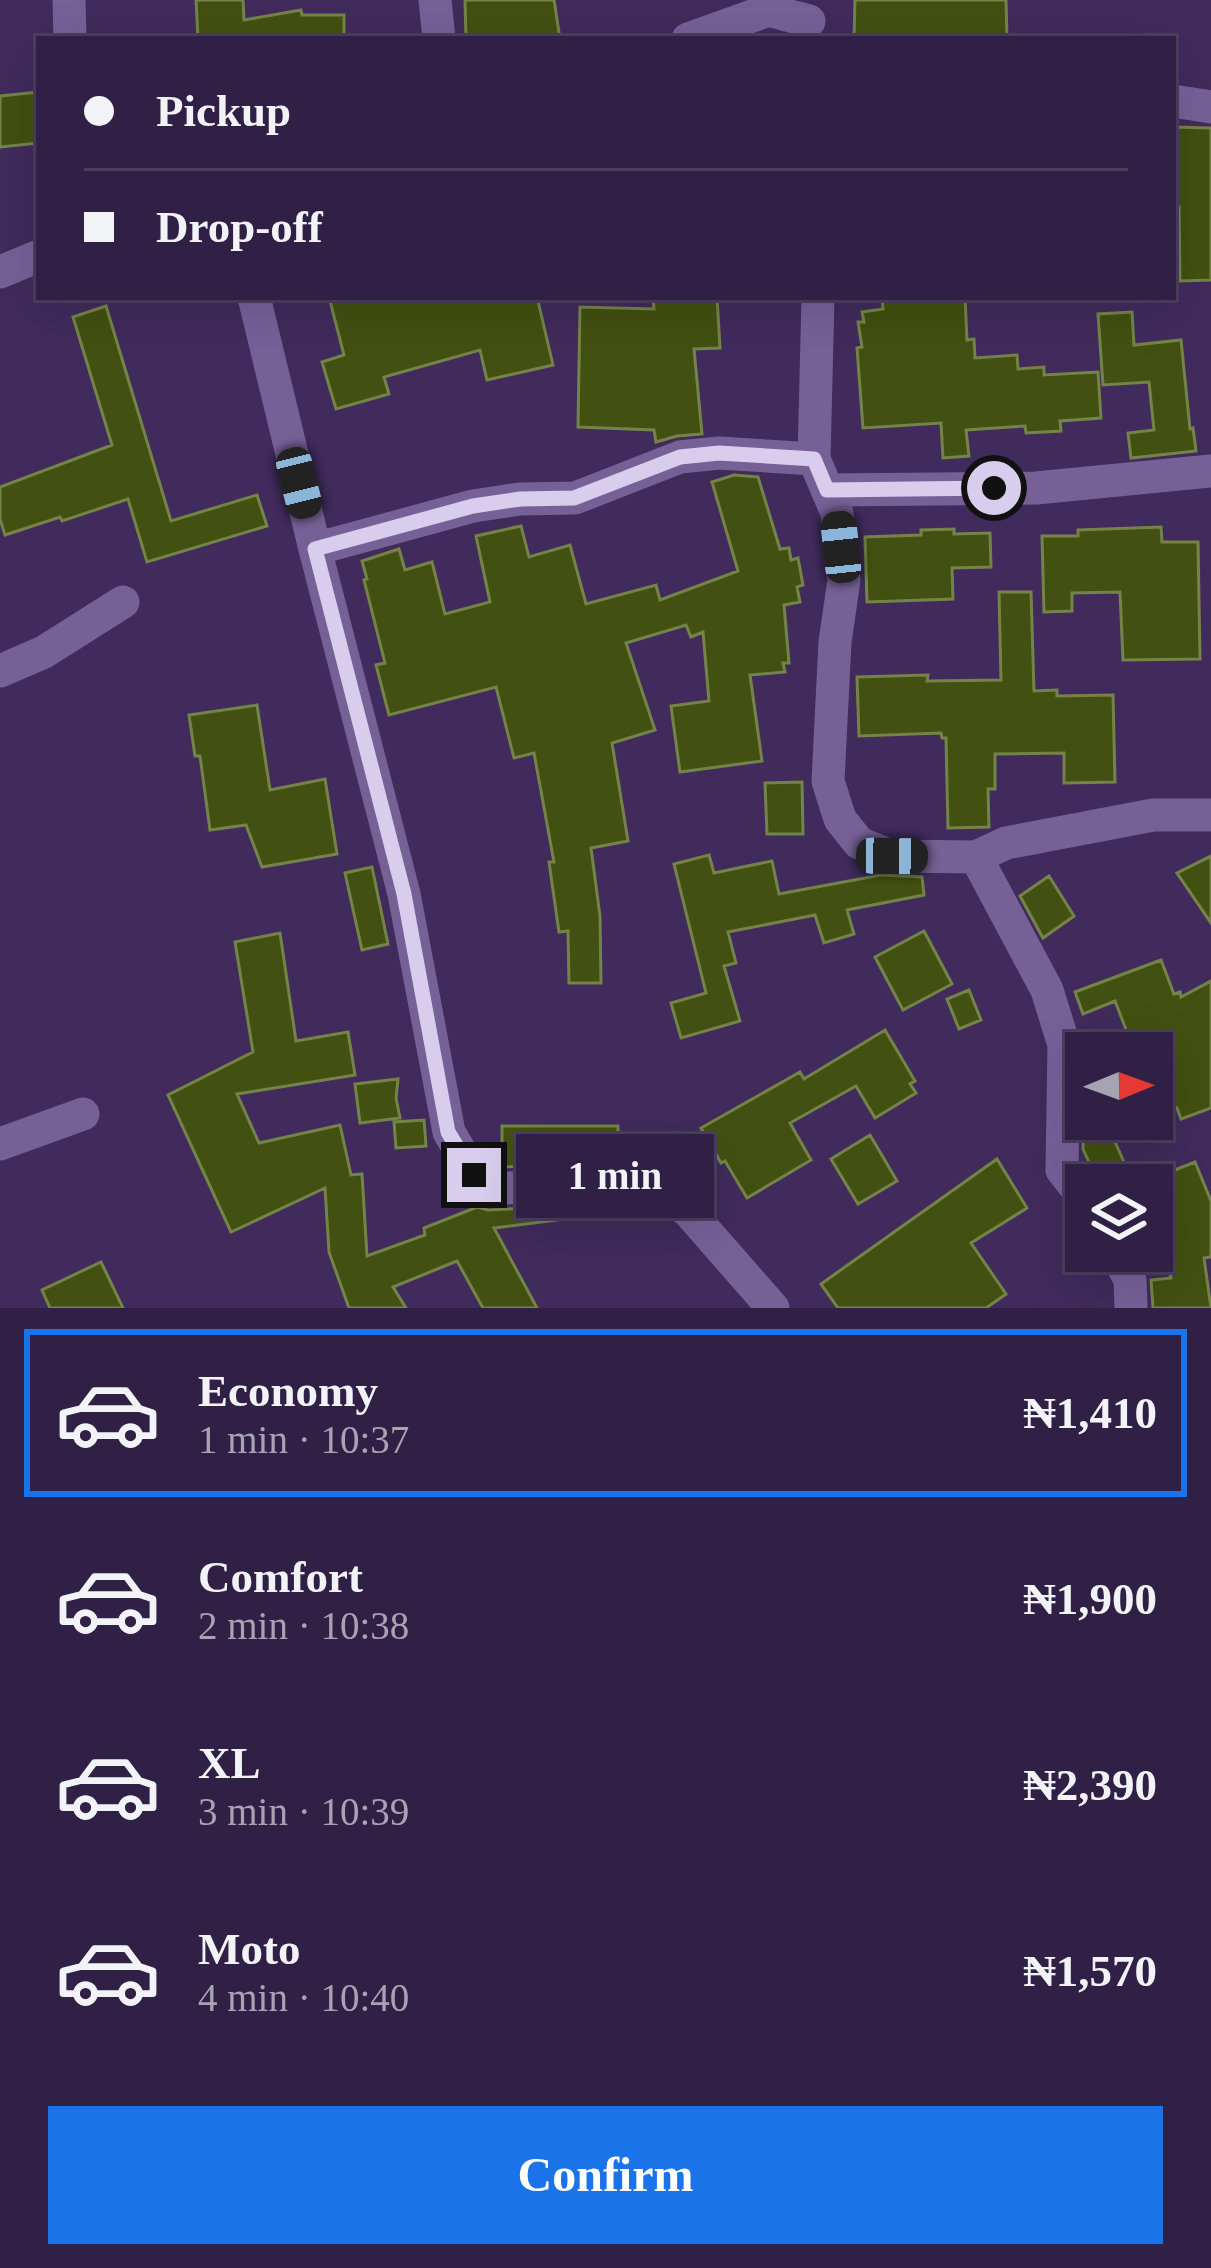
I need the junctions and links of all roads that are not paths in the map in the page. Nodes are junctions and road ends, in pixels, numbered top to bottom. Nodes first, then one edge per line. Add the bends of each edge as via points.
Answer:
1 (70, 0) edge
2 (435, 0) edge
3 (774, 5) edge
4 (811, 20) edge
5 (70, 36) edge
6 (439, 36) edge
7 (696, 36) edge
8 (1176, 101) edge
9 (1211, 107) edge
10 (36, 257) edge
11 (0, 272) edge
12 (255, 300) edge
13 (818, 300) edge
14 (1211, 471) edge
15 (821, 474) junction
16 (315, 549) junction
17 (123, 602) dead end
18 (0, 671) edge
19 (1211, 815) edge
20 (976, 857) junction
21 (83, 1114) dead end
22 (0, 1144) edge
23 (1065, 1174) edge
24 (1126, 1272) edge
25 (773, 1308) edge
26 (1131, 1308) edge

1 - 5 street
2 - 6 street
3 - 4 street
3 - 7 street
8 - 9 street
10 - 11 street
12 - 16 street
13 - 15 street
14 - 15 street via 1036,488
15 - 16 street via 719,453 680,457 574,498 473,506
15 - 20 street via 837,513 844,580 828,782 840,819 859,843 892,856
16 - 25 street via 404,894 448,1132 487,1189 649,1182 688,1211
17 - 18 street
19 - 20 street via 1153,815 1006,843
20 - 23 street via 1047,990 1064,1045
21 - 22 street
24 - 26 street

